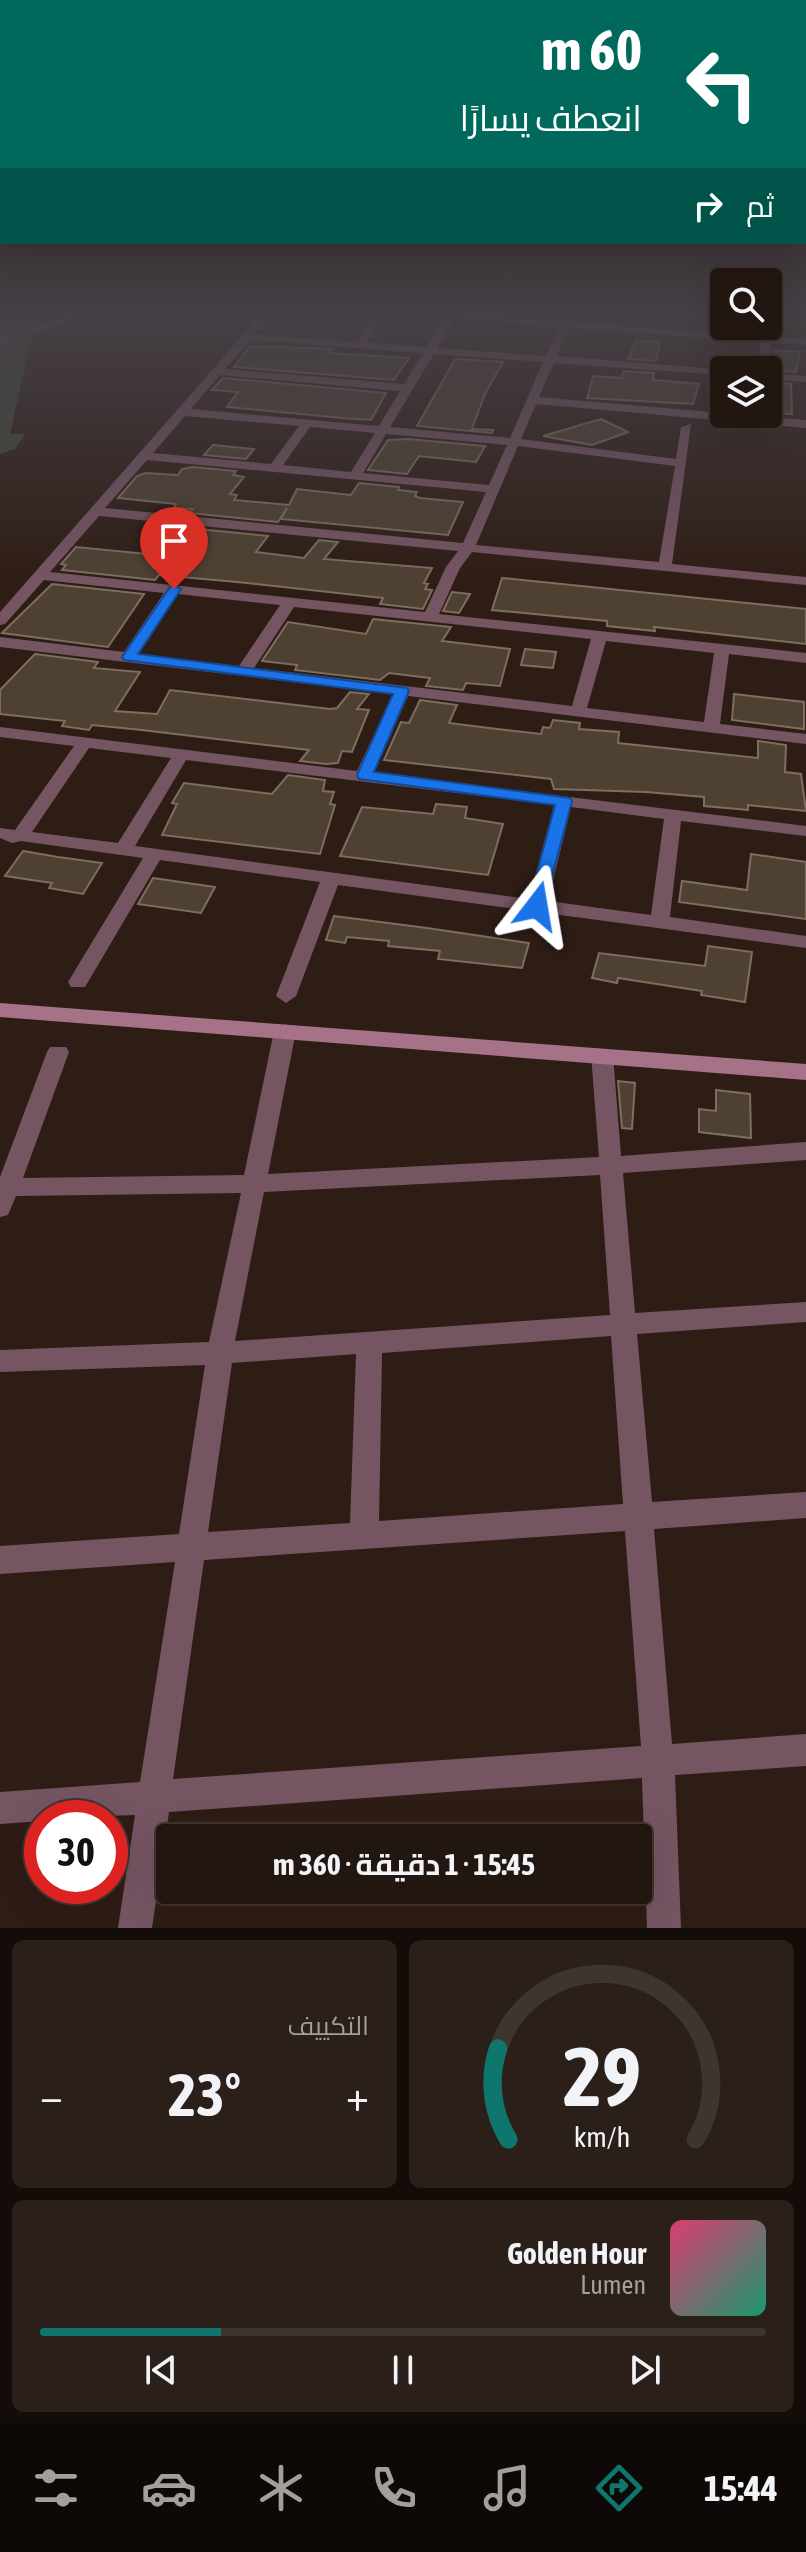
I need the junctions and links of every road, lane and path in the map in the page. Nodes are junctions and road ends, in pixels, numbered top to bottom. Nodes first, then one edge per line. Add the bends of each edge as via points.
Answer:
1 (192, 402) edge
2 (398, 402) edge
3 (531, 402) edge
4 (555, 402) edge
5 (182, 412) junction
6 (307, 423) junction
7 (806, 424) edge
8 (687, 427) dead end
9 (382, 429) junction
10 (513, 442) junction
11 (143, 456) junction
12 (682, 463) junction
13 (275, 468) junction
14 (355, 476) junction
15 (495, 489) junction
16 (93, 511) junction
17 (468, 548) junction
18 (665, 567) junction
19 (39, 575) junction
20 (806, 581) edge
21 (174, 589) junction
22 (290, 602) junction
23 (430, 617) junction
24 (0, 621) edge
25 (600, 635) junction
26 (0, 642) edge
27 (722, 648) junction
28 (129, 657) junction
29 (806, 658) edge
30 (243, 672) junction
31 (402, 691) junction
32 (579, 709) junction
33 (711, 727) junction
34 (0, 732) edge
35 (806, 739) edge
36 (85, 742) junction
37 (182, 753) junction
38 (364, 775) junction
39 (564, 801) junction
40 (673, 815) junction
41 (806, 831) edge
42 (10, 835) edge
43 (0, 842) edge
44 (124, 848) junction
45 (155, 854) junction
46 (331, 879) junction
47 (537, 906) junction
48 (660, 923) junction
49 (806, 942) edge
50 (78, 982) dead end
51 (286, 996) dead end
52 (0, 1010) edge
53 (285, 1031) junction
54 (58, 1052) dead end
55 (602, 1055) junction
56 (806, 1072) edge
57 (806, 1151) edge
58 (614, 1165) junction
59 (253, 1183) junction
60 (2, 1194) edge
61 (806, 1312) edge
62 (625, 1322) junction
63 (369, 1342) junction
64 (220, 1353) junction
65 (0, 1361) edge
66 (806, 1505) edge
67 (637, 1516) junction
68 (364, 1535) junction
69 (193, 1546) junction
70 (0, 1560) edge
71 (806, 1750) edge
72 (658, 1762) junction
73 (158, 1797) junction
74 (0, 1808) edge
75 (135, 1928) edge
76 (664, 1928) edge

1 - 5 street
2 - 9 street
3 - 10 street
4 - 7 street
5 - 6 street
5 - 11 street
6 - 9 street
6 - 13 street
8 - 12 street
9 - 10 street
9 - 14 street
10 - 12 street
10 - 15 street
11 - 13 street
11 - 16 street
12 - 18 street
13 - 14 street
14 - 15 street
15 - 17 street
16 - 17 street
16 - 19 street
17 - 18 street
17 - 23 street
18 - 20 street
19 - 21 street
19 - 24 street
21 - 22 street
21 - 28 street
22 - 23 street
22 - 30 street
23 - 25 street
25 - 27 street
25 - 32 street
26 - 28 street
27 - 29 street
27 - 33 street
28 - 30 street
30 - 31 street
31 - 32 street
31 - 38 street
32 - 33 street
33 - 35 street
34 - 36 street
36 - 37 street
36 - 42 street
37 - 38 street
37 - 44 street
38 - 39 street
39 - 40 street
39 - 47 street
40 - 41 street
40 - 48 street
42 - 43 street
42 - 44 street
44 - 45 street
45 - 46 street
45 - 50 street
46 - 47 street
46 - 51 street
47 - 48 street
48 - 49 street
52 - 53 street
53 - 55 street
53 - 59 street
54 - 60 street
55 - 56 street
55 - 58 street
57 - 58 street
58 - 59 street
58 - 62 street
59 - 60 street
59 - 64 street
61 - 62 street
62 - 63 street
62 - 67 street
63 - 64 street
63 - 68 street
64 - 65 street
64 - 69 street
66 - 67 street
67 - 68 street
67 - 72 street
68 - 69 street
69 - 70 street
69 - 73 street
71 - 72 street
72 - 73 street
72 - 76 street
73 - 74 street
73 - 75 street

